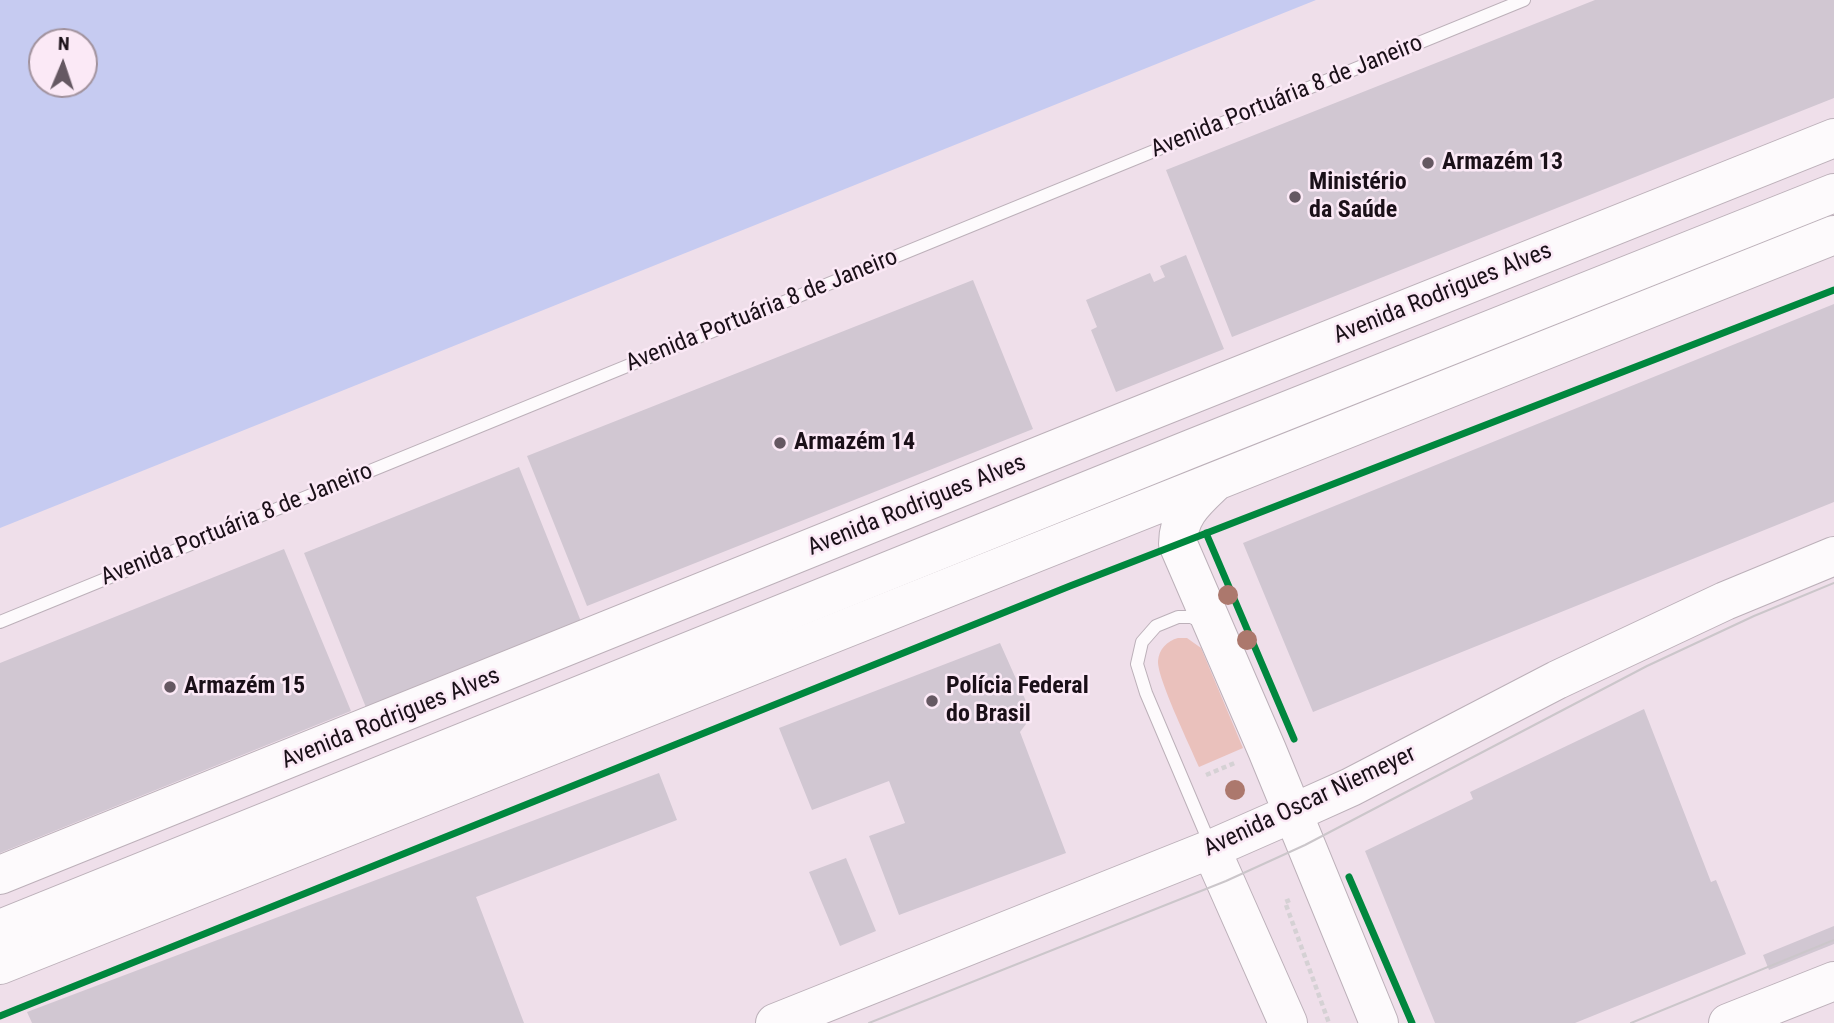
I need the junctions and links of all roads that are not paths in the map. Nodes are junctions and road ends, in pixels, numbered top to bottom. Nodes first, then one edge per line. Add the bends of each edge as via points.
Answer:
1 (1524, 0) edge
2 (1834, 138) edge
3 (1834, 194) edge
4 (1834, 235) edge
5 (1217, 481) junction
6 (1834, 556) edge
7 (0, 622) edge
8 (1220, 637) junction
9 (1293, 813) junction
10 (1212, 849) junction
11 (0, 875) edge
12 (0, 929) edge
13 (0, 965) edge
14 (1809, 996) edge
15 (775, 1023) edge
16 (1288, 1023) edge
17 (1379, 1023) edge
18 (1728, 1023) edge

1 - 7 lane, Avenida Portuária 8 de Janeiro
2 - 11 main road, Avenida Rodrigues Alves
3 - 12 main road, Avenida Rodrigues Alves
4 - 5 main road
5 - 8 main road via 1185,513 1178,544
5 - 13 main road
6 - 9 main road, Avenida Oscar Niemeyer via 1557,680
8 - 9 main road
8 - 10 lane via 1191,617 1165,621 1142,642 1137,664
9 - 10 main road, Avenida Oscar Niemeyer
9 - 17 main road
10 - 15 main road, Avenida Oscar Niemeyer
10 - 16 main road
14 - 18 main road

